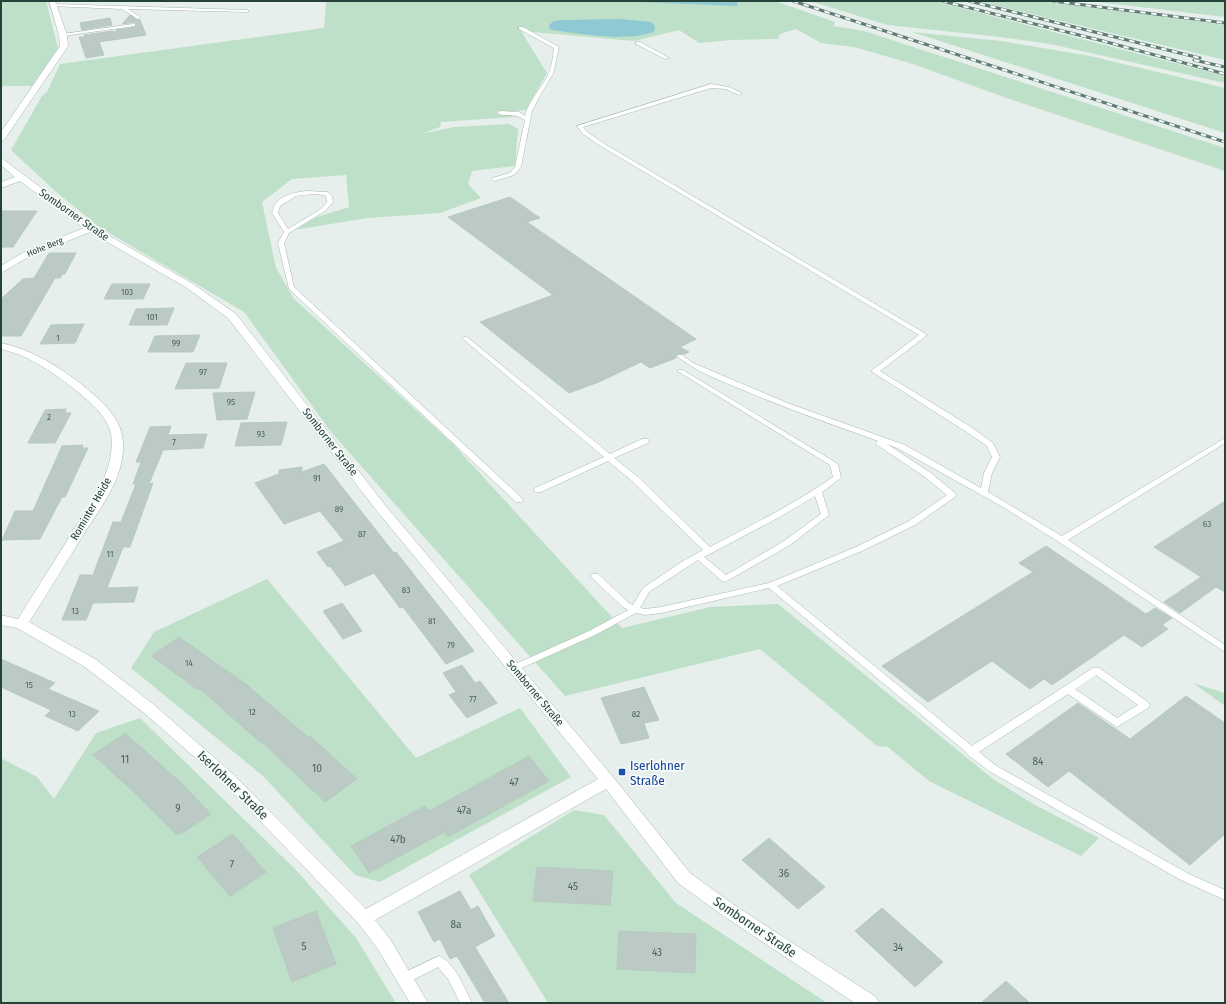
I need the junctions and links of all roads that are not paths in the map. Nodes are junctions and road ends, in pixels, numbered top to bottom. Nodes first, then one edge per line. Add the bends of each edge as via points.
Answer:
1 (52, 3) edge
2 (123, 8) junction
3 (247, 11) dead end
4 (138, 18) dead end
5 (134, 25) dead end
6 (521, 28) dead end
7 (63, 34) junction
8 (638, 43) dead end
9 (667, 58) dead end
10 (739, 93) dead end
11 (500, 113) dead end
12 (528, 120) junction
13 (1, 138) edge
14 (1, 161) edge
15 (21, 178) junction
16 (494, 179) dead end
17 (1, 185) edge
18 (91, 229) junction
19 (287, 232) junction
20 (1, 270) edge
21 (465, 338) dead end
22 (1, 346) edge
23 (680, 356) dead end
24 (681, 371) dead end
25 (871, 437) junction
26 (1225, 440) edge
27 (645, 442) dead end
28 (609, 458) junction
29 (538, 490) dead end
30 (818, 491) junction
31 (984, 493) junction
32 (519, 500) dead end
33 (1062, 540) junction
34 (708, 550) junction
35 (698, 556) junction
36 (595, 576) dead end
37 (772, 585) junction
38 (635, 610) junction
39 (1, 620) edge
40 (21, 624) junction
41 (1225, 649) edge
42 (514, 668) junction
43 (1068, 689) junction
44 (971, 752) junction
45 (608, 782) junction
46 (1225, 895) edge
47 (364, 918) junction
48 (405, 978) junction
49 (419, 1003) edge
50 (466, 1003) edge
51 (870, 1003) edge

1 - 2 lane
1 - 7 street
2 - 3 lane
2 - 4 lane
5 - 7 lane
6 - 12 lane via 557,47 551,74 529,111
7 - 13 street via 62,50
8 - 9 lane
10 - 31 lane via 727,88 710,86 580,126 601,144 924,335 875,371 968,429 990,446 996,457 988,473
11 - 12 lane via 519,114
12 - 16 lane via 518,167 512,174
14 - 15 street, Somborner Straße
15 - 17 street
15 - 18 street, Somborner Straße
18 - 20 street, Hohe Berg via 27,254
18 - 42 street, Somborner Straße via 190,286 232,316 381,508
19 - 19 lane via 275,213 277,205 292,194 314,191 329,196 330,202 323,210
19 - 32 lane via 281,243 291,288
21 - 28 lane
22 - 40 street, Rominter Heide via 33,356 96,402 107,414 115,430 118,448 114,468 103,493
23 - 25 lane via 723,379
24 - 30 lane via 834,464 837,478
25 - 31 lane via 902,447
25 - 37 lane via 928,475 952,495 912,523 887,536
26 - 33 lane
27 - 28 lane
28 - 29 lane
28 - 34 lane via 635,479
30 - 34 lane
30 - 35 lane via 825,515 787,543 725,579
31 - 33 lane
33 - 41 lane
34 - 35 lane
35 - 38 lane via 646,590
36 - 38 lane via 615,597
37 - 38 lane via 661,610
37 - 44 lane
38 - 42 lane via 592,633
39 - 40 street, Iserlohner Straße
40 - 47 street, Iserlohner Straße via 90,663 148,708 228,778
42 - 45 street, Somborner Straße
43 - 43 lane via 1117,723 1145,705 1096,670
43 - 44 lane
44 - 46 lane via 992,768 1185,877
45 - 47 street
45 - 51 street, Somborner Straße via 684,878 731,912
47 - 48 street, Iserlohner Straße
48 - 49 street, Iserlohner Straße
48 - 50 lane via 439,961 452,975

